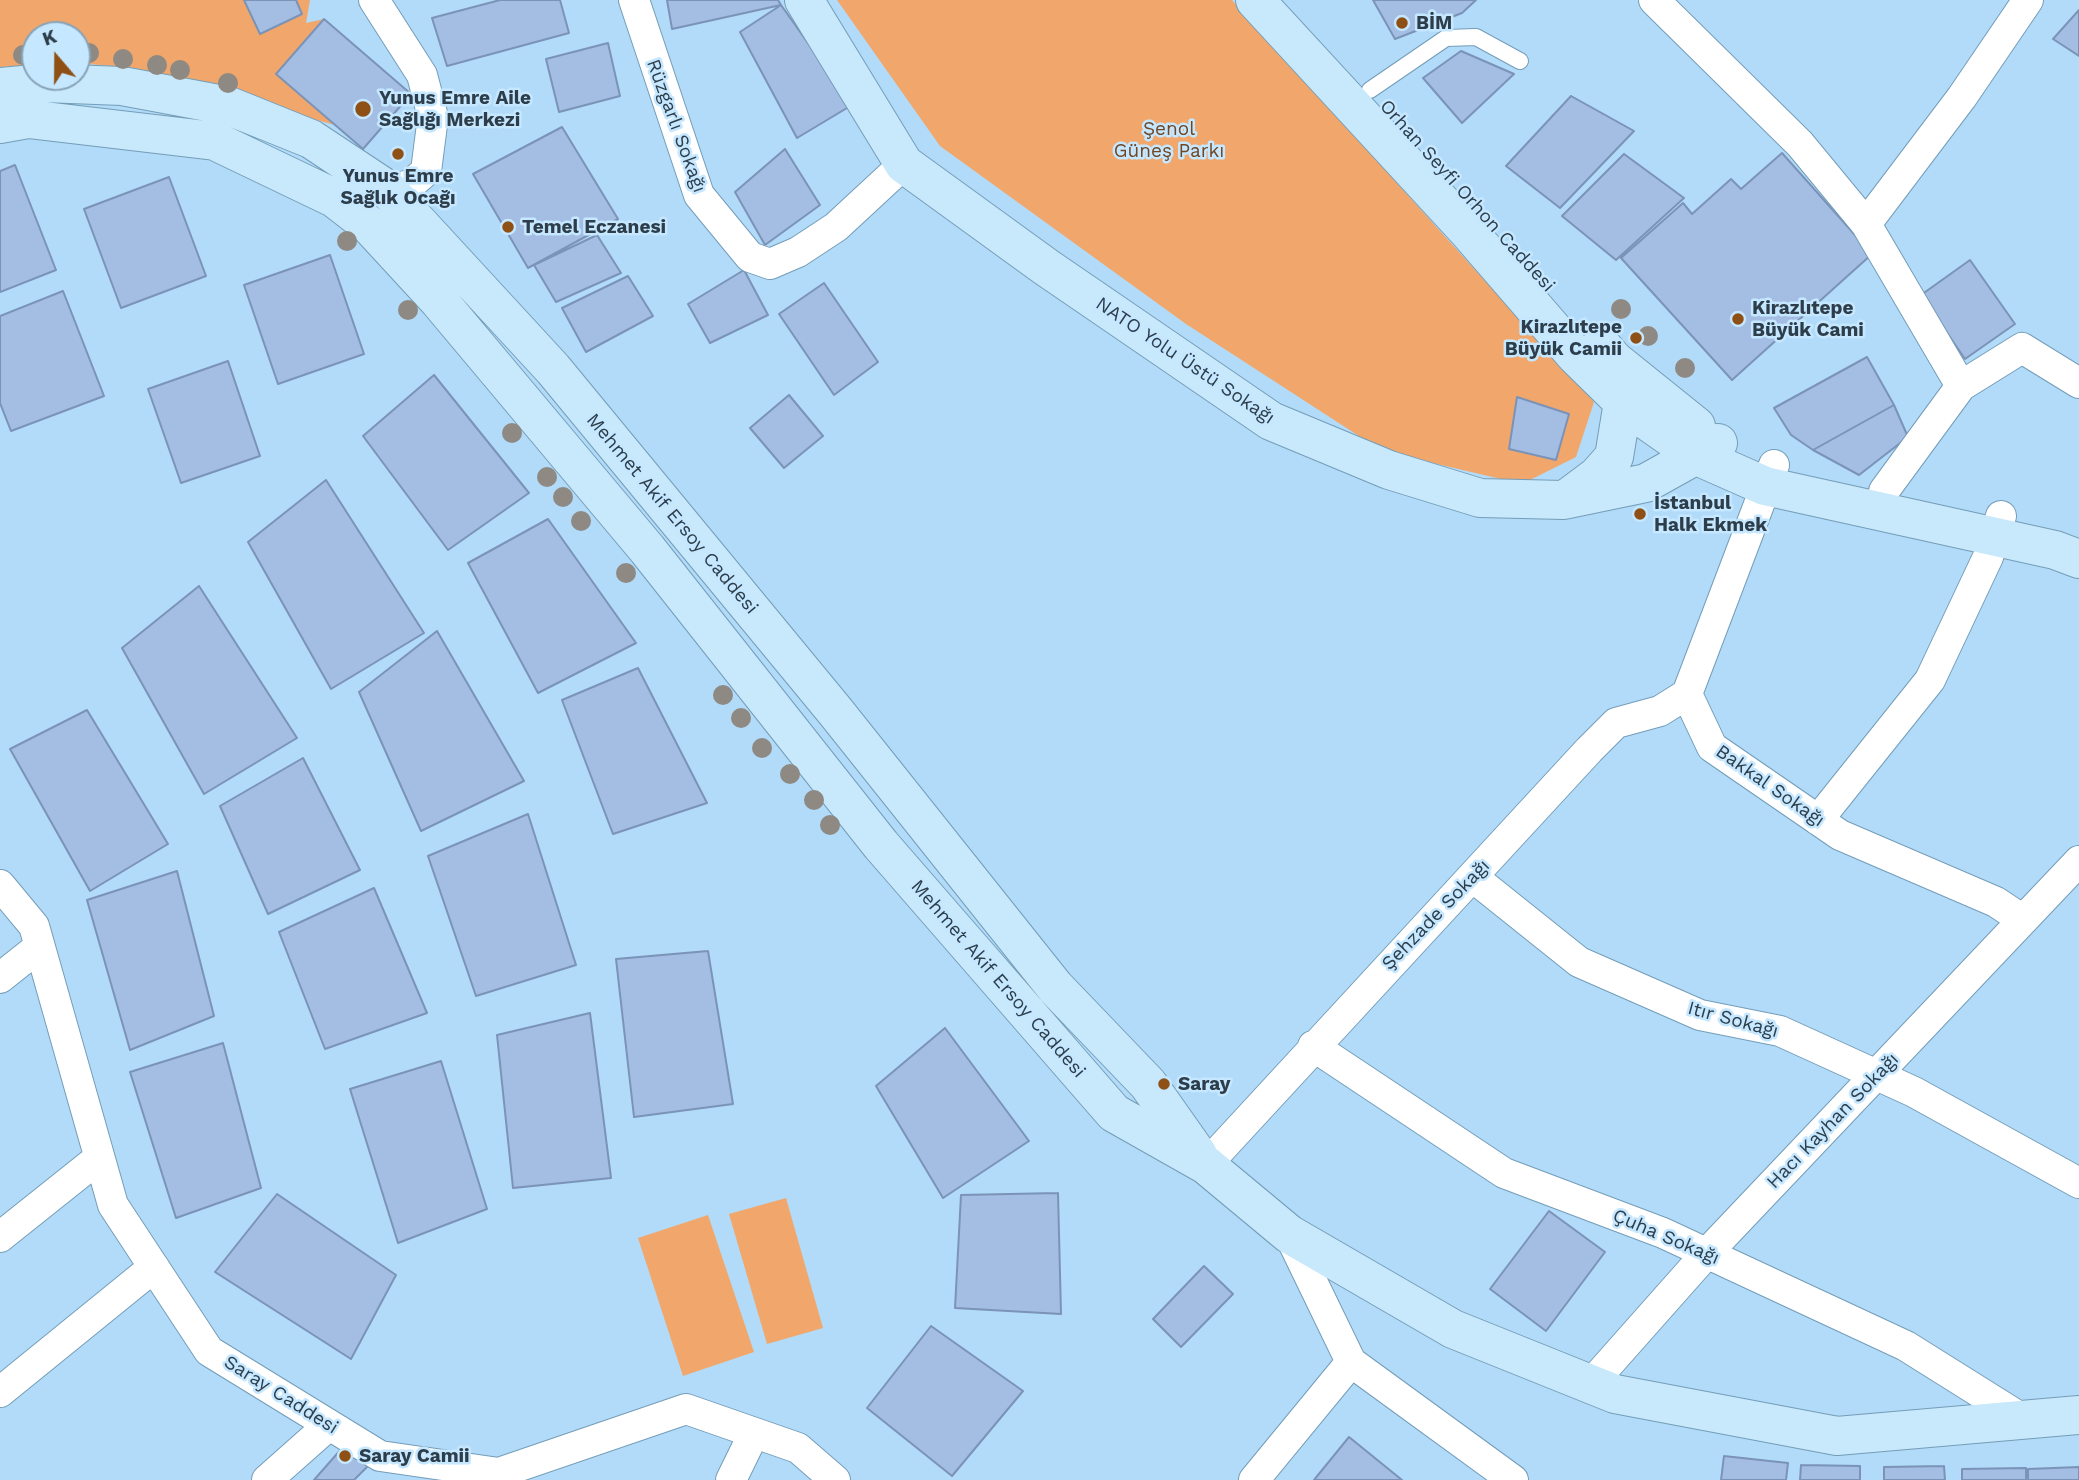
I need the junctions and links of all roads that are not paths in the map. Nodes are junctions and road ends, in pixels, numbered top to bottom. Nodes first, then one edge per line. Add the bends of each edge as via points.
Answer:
1 (374, 0) edge
2 (634, 0) edge
3 (804, 0) edge
4 (1255, 0) edge
5 (1289, 0) edge
6 (1654, 0) edge
7 (2028, 0) edge
8 (1520, 61) dead end
9 (0, 87) edge
10 (1370, 90) junction
11 (0, 124) edge
12 (904, 164) junction
13 (388, 190) junction
14 (1866, 224) junction
15 (369, 225) junction
16 (2079, 383) edge
17 (1961, 386) junction
18 (1623, 402) junction
19 (1708, 450) junction
20 (1770, 476) junction
21 (1884, 491) junction
22 (1564, 500) junction
23 (1997, 526) junction
24 (2079, 534) edge
25 (2079, 559) edge
26 (1687, 694) junction
27 (1818, 820) junction
28 (2079, 861) edge
29 (1474, 877) junction
30 (0, 885) edge
31 (2023, 920) junction
32 (39, 947) junction
33 (0, 978) edge
34 (1313, 1046) junction
35 (1877, 1076) junction
36 (99, 1158) junction
37 (1206, 1165) junction
38 (2079, 1183) edge
39 (1289, 1234) junction
40 (0, 1237) edge
41 (1707, 1253) junction
42 (154, 1267) junction
43 (1351, 1362) junction
44 (1590, 1385) junction
45 (0, 1392) edge
46 (2079, 1415) edge
47 (2024, 1420) junction
48 (329, 1425) junction
49 (754, 1433) junction
50 (380, 1456) junction
51 (1265, 1476) edge
52 (267, 1480) edge
53 (413, 1480) edge
54 (731, 1480) edge
55 (835, 1480) edge
56 (1513, 1480) edge

1 - 13 street via 422,75 433,117 426,171 410,185
2 - 12 street, Rüzgarlı Sokağı via 699,195 750,257 770,264 798,252 836,227
3 - 12 main road, NATO Yolu Üstü Sokağı
4 - 18 main road via 1576,356
5 - 10 main road, Orhan Seyfi Orhon Caddesi
6 - 14 street via 1800,144
7 - 14 street
8 - 10 lane via 1476,37 1446,38
9 - 13 main road, Mehmet Akif Ersoy Caddesi via 44,83 122,86 229,106 311,139
10 - 19 main road, Orhan Seyfi Orhon Caddesi via 1614,360
11 - 15 main road, Mehmet Akif Ersoy Caddesi via 28,119 215,141 334,198
12 - 22 main road, NATO Yolu Üstü Sokağı via 1271,421 1389,470 1480,498
13 - 15 main road
13 - 37 main road, Mehmet Akif Ersoy Caddesi via 553,369 835,710 1055,987 1148,1084
14 - 17 street
15 - 37 main road, Mehmet Akif Ersoy Caddesi via 439,301 647,549 881,845 1114,1113
16 - 17 street via 2022,348
17 - 21 street
18 - 19 main road
18 - 22 main road via 1614,457
19 - 20 main road, Orhan Seyfi Orhon Caddesi
19 - 22 main road, NATO Yolu Üstü Sokağı via 1646,483
20 - 21 main road, Orhan Seyfi Orhon Caddesi
20 - 23 main road
20 - 26 street
21 - 23 main road, Orhan Seyfi Orhon Caddesi
23 - 24 main road, Orhan Seyfi Orhon Caddesi
23 - 25 main road
23 - 27 street via 1988,557 1930,680
26 - 27 street, Bakkal Sokağı via 1712,747
26 - 29 street, Şehzade Sokağı via 1660,711 1616,723
27 - 31 street, Bakkal Sokağı via 1840,835 1996,902
28 - 31 street, Hacı Kayhan Sokağı
29 - 34 street, Şehzade Sokağı
29 - 35 street, Itır Sokağı via 1579,962 1700,1016 1780,1031
30 - 32 street, Saray Caddesi via 34,926
31 - 35 street, Hacı Kayhan Sokağı
32 - 33 street
32 - 36 street, Saray Caddesi
34 - 37 street, Şehzade Sokağı
34 - 41 street, Çuha Sokağı via 1504,1173
35 - 38 street, Itır Sokağı
35 - 41 street, Hacı Kayhan Sokağı
36 - 40 street
36 - 42 street, Saray Caddesi via 113,1205
37 - 39 main road, Mehmet Akif Ersoy Caddesi
39 - 43 street
39 - 44 main road, Mehmet Akif Ersoy Caddesi via 1454,1329
41 - 44 street, Hacı Kayhan Sokağı
41 - 47 street, Çuha Sokağı via 1906,1346
42 - 45 street
42 - 48 street, Saray Caddesi via 209,1351
43 - 51 street
43 - 56 street
44 - 47 main road, Mehmet Akif Ersoy Caddesi via 1615,1394 1837,1436
46 - 47 main road, Mehmet Akif Ersoy Caddesi
48 - 50 street, Saray Caddesi
48 - 52 street
49 - 50 street, Saray Caddesi via 686,1409 499,1473
49 - 54 street
49 - 55 street, Saray Caddesi via 798,1448
50 - 53 street

